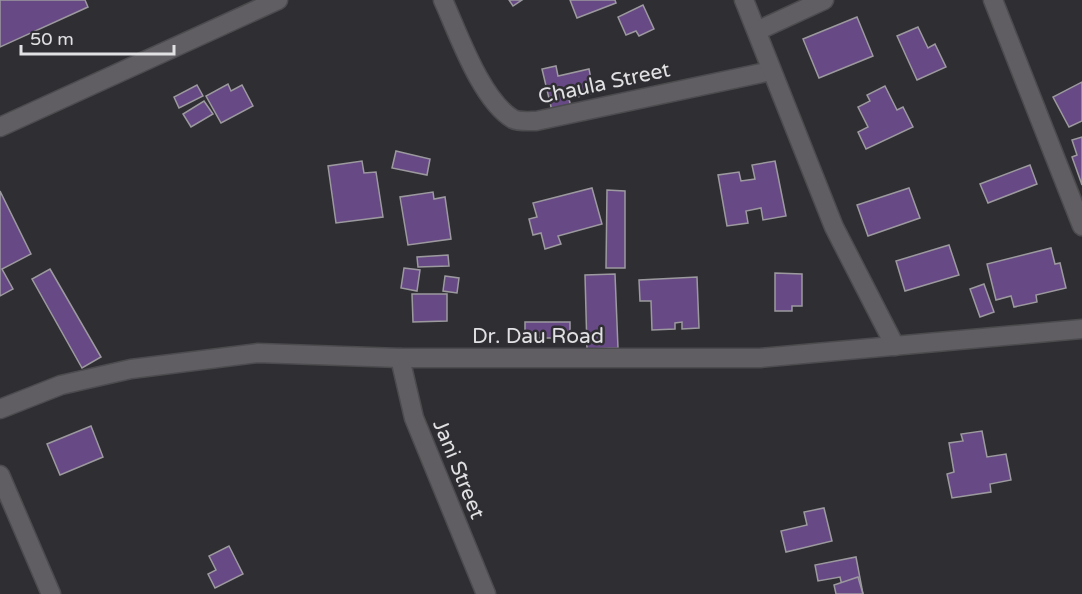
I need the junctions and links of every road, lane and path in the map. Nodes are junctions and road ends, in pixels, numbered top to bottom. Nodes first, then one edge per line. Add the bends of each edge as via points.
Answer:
1 (278, 0) edge
2 (442, 0) edge
3 (744, 0) edge
4 (824, 0) edge
5 (993, 0) edge
6 (757, 31) junction
7 (771, 71) junction
8 (0, 127) edge
9 (1082, 226) edge
10 (1082, 329) edge
11 (896, 346) junction
12 (400, 358) junction
13 (0, 409) edge
14 (0, 475) edge
15 (51, 594) edge
16 (486, 594) edge

1 - 8 street
2 - 7 street, Chaula Street via 476,72 499,108 515,120 536,121
3 - 6 street
4 - 6 street
5 - 9 street
6 - 7 street
7 - 11 street via 834,227
10 - 11 street, Dr. Dau Road
11 - 12 street, Dr. Dau Road via 760,358
12 - 13 street, Dr. Dau Road via 247,355 132,369 71,382
12 - 16 street, Jani Street via 414,418
14 - 15 street

